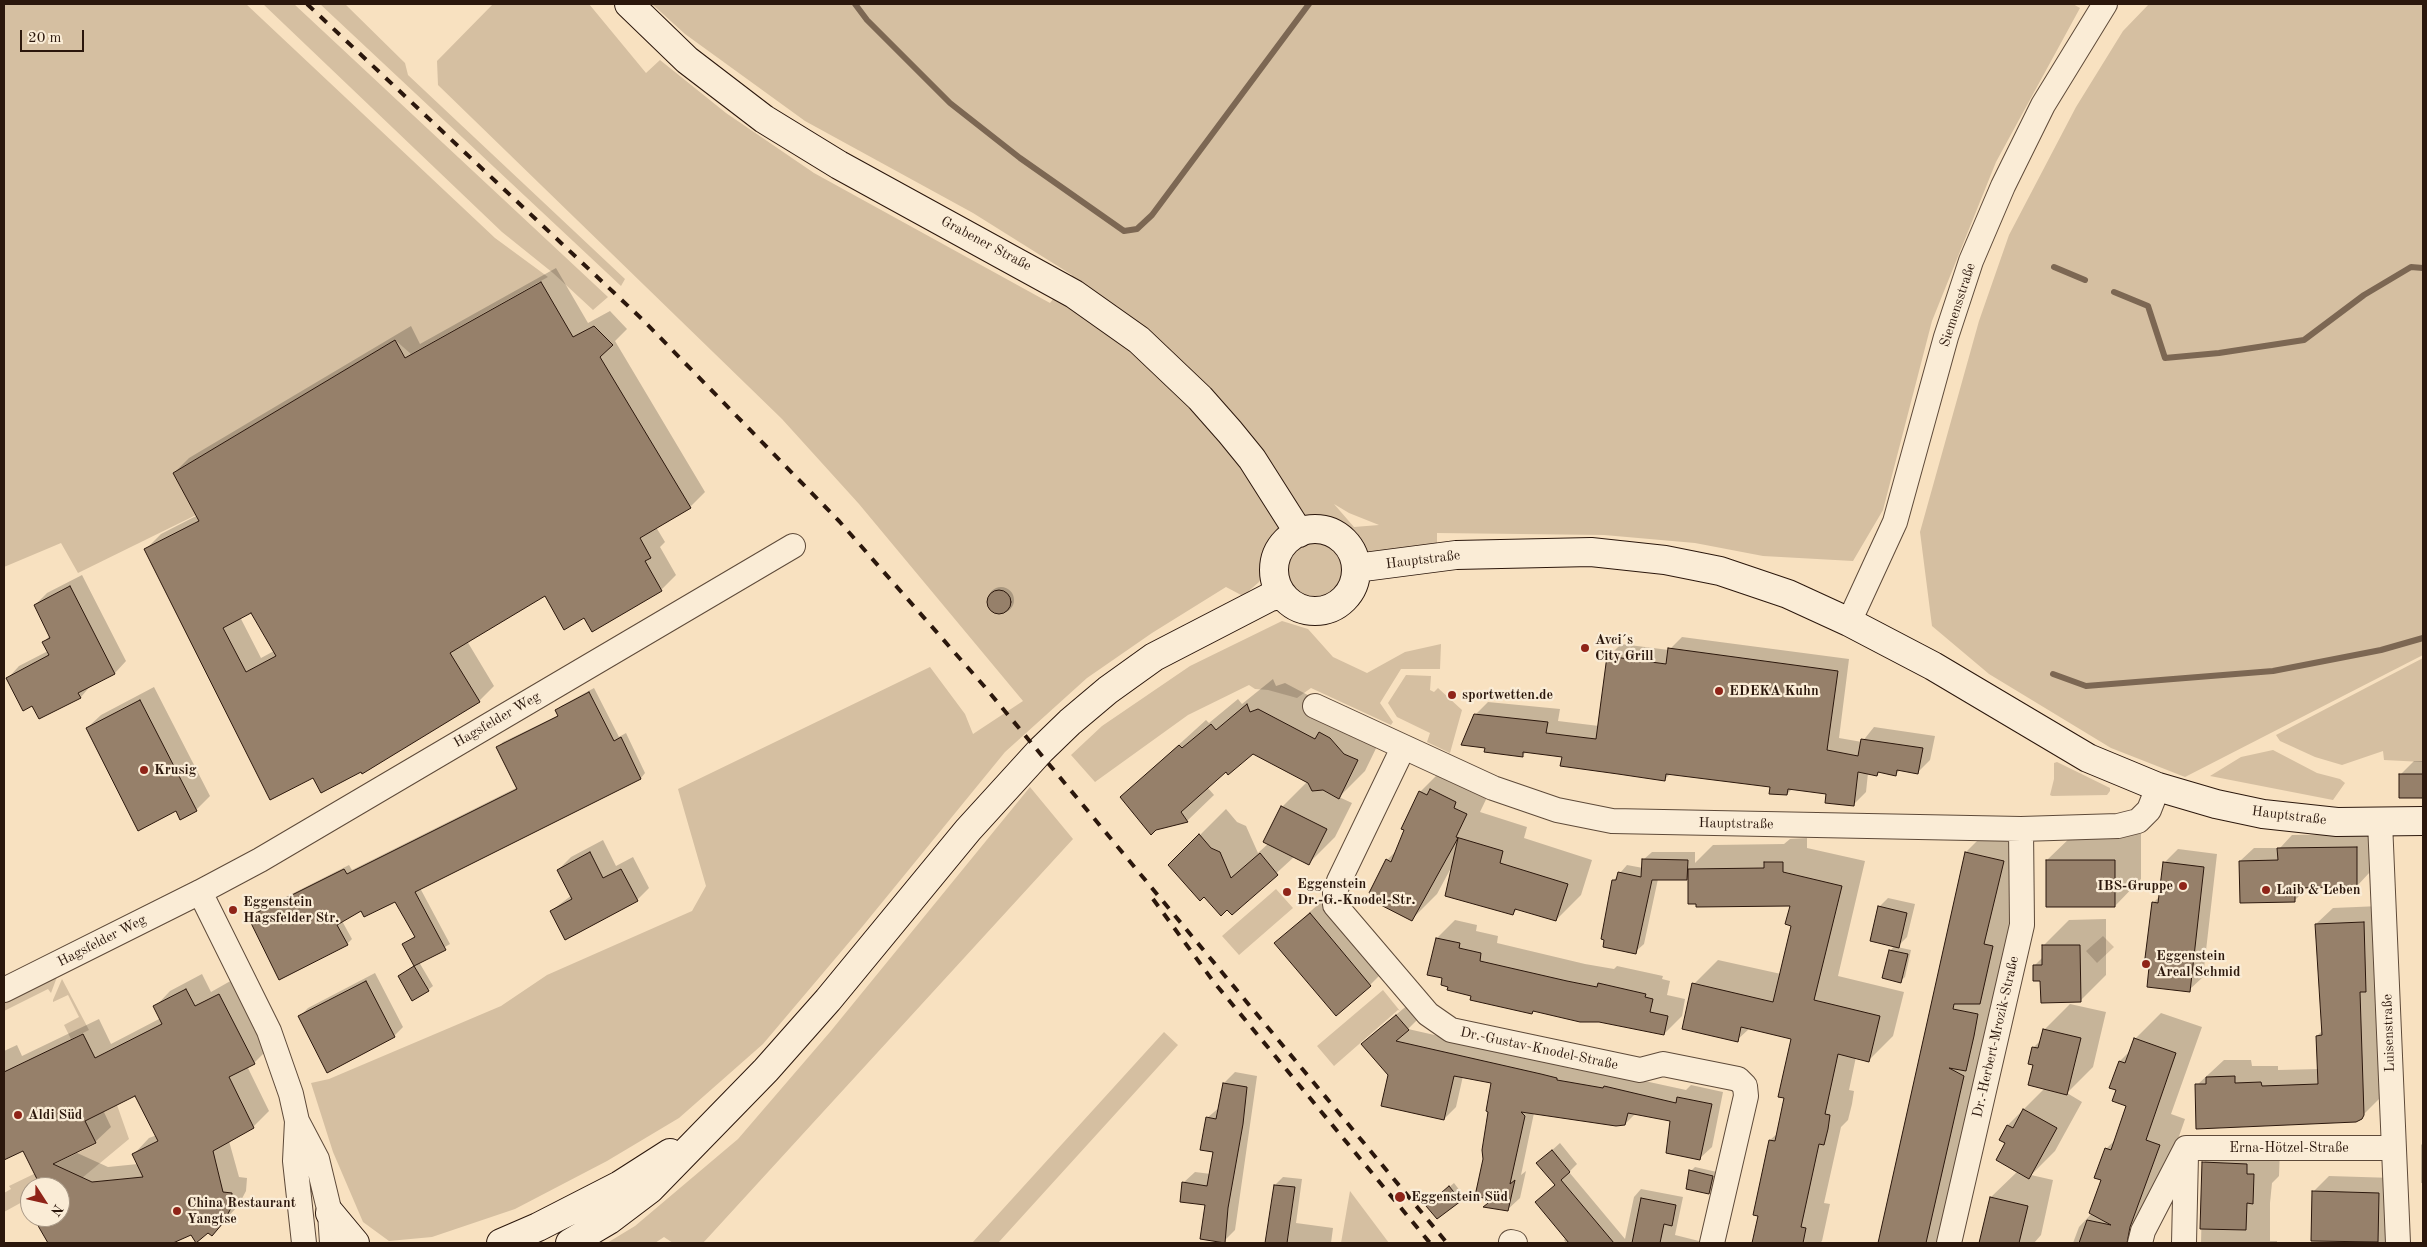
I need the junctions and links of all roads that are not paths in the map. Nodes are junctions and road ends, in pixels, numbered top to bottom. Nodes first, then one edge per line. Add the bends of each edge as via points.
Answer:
1 (629, 4) edge
2 (2105, 4) edge
3 (1299, 533) junction
4 (793, 546) dead end
5 (1356, 568) junction
6 (1282, 594) junction
7 (1848, 622) junction
8 (1315, 706) dead end
9 (1403, 748) junction
10 (2158, 786) junction
11 (2423, 821) edge
12 (2380, 822) junction
13 (2021, 829) junction
14 (200, 892) junction
15 (4, 990) edge
16 (298, 1121) junction
17 (707, 1129) junction
18 (2186, 1148) junction
19 (2393, 1148) junction
20 (330, 1213) junction
21 (304, 1243) edge
22 (332, 1243) edge
23 (355, 1243) edge
24 (501, 1243) edge
25 (570, 1243) edge
26 (1712, 1243) edge
27 (1949, 1243) edge
28 (2140, 1243) edge
29 (2184, 1243) edge
30 (2398, 1243) edge

1 - 3 street, Grabener Straße via 699,70 764,119 839,165 1058,284 1139,340 1200,398 1230,432
2 - 7 street, Siemensstraße via 2043,105 1971,261 1895,522
3 - 5 street via 1314,529 1330,532 1343,540 1352,553
3 - 6 street via 1287,540 1278,552 1275,581
4 - 14 street, Hagsfelder Weg via 260,860
5 - 6 street via 1349,593 1330,608 1303,610
5 - 7 street, Hauptstraße via 1456,555 1591,552 1665,560 1720,571 1780,591
6 - 17 street via 1270,596 1154,657 1070,722 968,830 766,1070
7 - 10 street, Hauptstraße via 1933,666 2088,758
8 - 9 street, Hauptstraße
9 - 13 street, Hauptstraße via 1528,801 1612,821
9 - 26 street, Dr.-Gustav-Knodel-Straße via 1339,881 1335,904 1428,1014 1451,1030 1640,1070 1663,1064 1738,1079 1745,1086 1746,1096
10 - 12 street, Hauptstraße via 2263,814 2337,822
10 - 13 street, Hauptstraße via 2149,810 2138,821 2118,826
11 - 12 street, Hauptstraße
12 - 19 street, Luisenstraße
13 - 27 street, Dr.-Herbert-Mrozik-Straße via 2022,925
14 - 15 street, Hagsfelder Weg
14 - 16 street via 269,1031
16 - 20 street via 317,1159
16 - 21 street via 295,1160
17 - 24 street via 620,1185
17 - 25 street via 650,1189 609,1220
18 - 19 street, Erna-Hötzel-Straße
18 - 28 street
18 - 29 street
19 - 30 street, Luisenstraße
20 - 22 street
20 - 23 street

